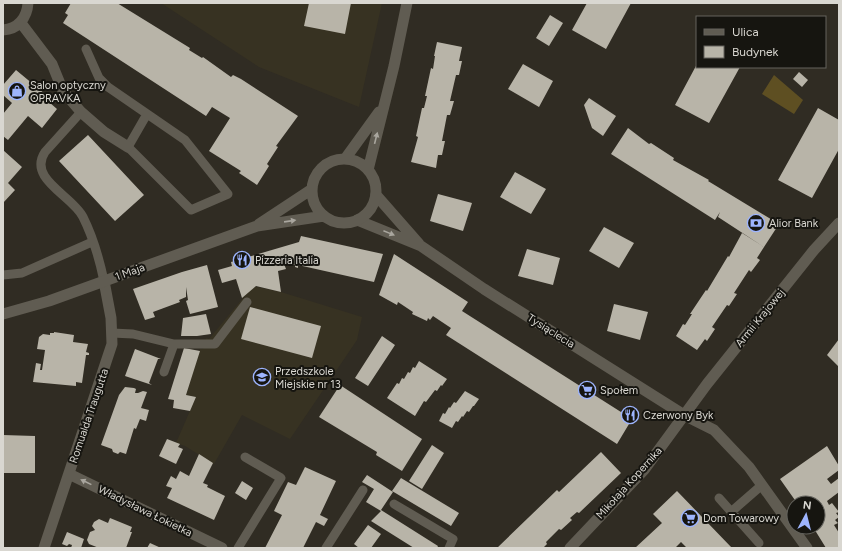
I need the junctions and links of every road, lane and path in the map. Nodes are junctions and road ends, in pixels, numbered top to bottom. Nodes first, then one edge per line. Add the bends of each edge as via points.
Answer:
1 (28, 3) edge
2 (407, 3) edge
3 (21, 23) junction
4 (4, 31) edge
5 (86, 48) dead end
6 (383, 107) junction
7 (81, 112) junction
8 (147, 114) junction
9 (128, 147) junction
10 (345, 159) junction
11 (368, 170) junction
12 (312, 189) junction
13 (376, 195) junction
14 (324, 216) junction
15 (358, 220) junction
16 (839, 223) edge
17 (257, 226) junction
18 (92, 242) junction
19 (421, 246) junction
20 (3, 275) edge
21 (104, 281) junction
22 (247, 302) dead end
23 (3, 314) edge
24 (112, 333) junction
25 (174, 344) junction
26 (164, 372) dead end
27 (684, 415) junction
28 (245, 457) dead end
29 (69, 474) junction
30 (762, 485) junction
31 (363, 490) dead end
32 (718, 498) dead end
33 (394, 504) dead end
34 (731, 512) junction
35 (759, 543) dead end
36 (44, 548) edge
37 (222, 548) edge
38 (238, 548) edge
39 (326, 548) edge
40 (449, 548) edge
41 (570, 548) edge
42 (807, 548) edge

1 - 3 street
2 - 6 street
3 - 4 street
3 - 7 street via 52,64 63,91
5 - 8 lane via 99,78
6 - 10 street
11 -> 6 street
7 - 9 street via 104,132
7 - 18 lane via 45,152 40,166 48,180 82,215
8 - 9 lane
8 - 9 lane via 185,140 228,194 192,210
10 - 11 street via 362,164
10 - 12 street via 331,162 319,171
11 - 13 street via 374,182
12 - 14 street via 317,209
12 - 17 street
13 - 15 street via 373,205
13 - 19 street
14 - 15 street via 340,223
17 -> 14 street
15 -> 19 street
16 - 27 street, Armii Krajowej via 814,250
17 - 21 street, 1 Maja
18 - 20 lane via 22,273
18 - 21 lane
19 - 27 street, Tysiąclecia via 484,289
21 - 23 street, 1 Maja
21 - 24 street, Romualda Traugutta
22 - 25 lane via 214,344
24 - 25 lane via 133,334
24 - 29 street, Romualda Traugutta via 109,356
25 - 26 lane
27 - 30 street, Tysiąclecia via 714,430 749,467
27 - 41 street, Mikołaja Kopernika via 644,470
28 - 38 lane via 281,478
29 - 36 street, Romualda Traugutta
37 -> 29 street, Władysława Łokietka
30 - 34 lane
30 - 42 street, Tysiąclecia
31 - 39 lane
32 - 34 lane
33 - 40 lane via 453,539
34 - 35 lane

